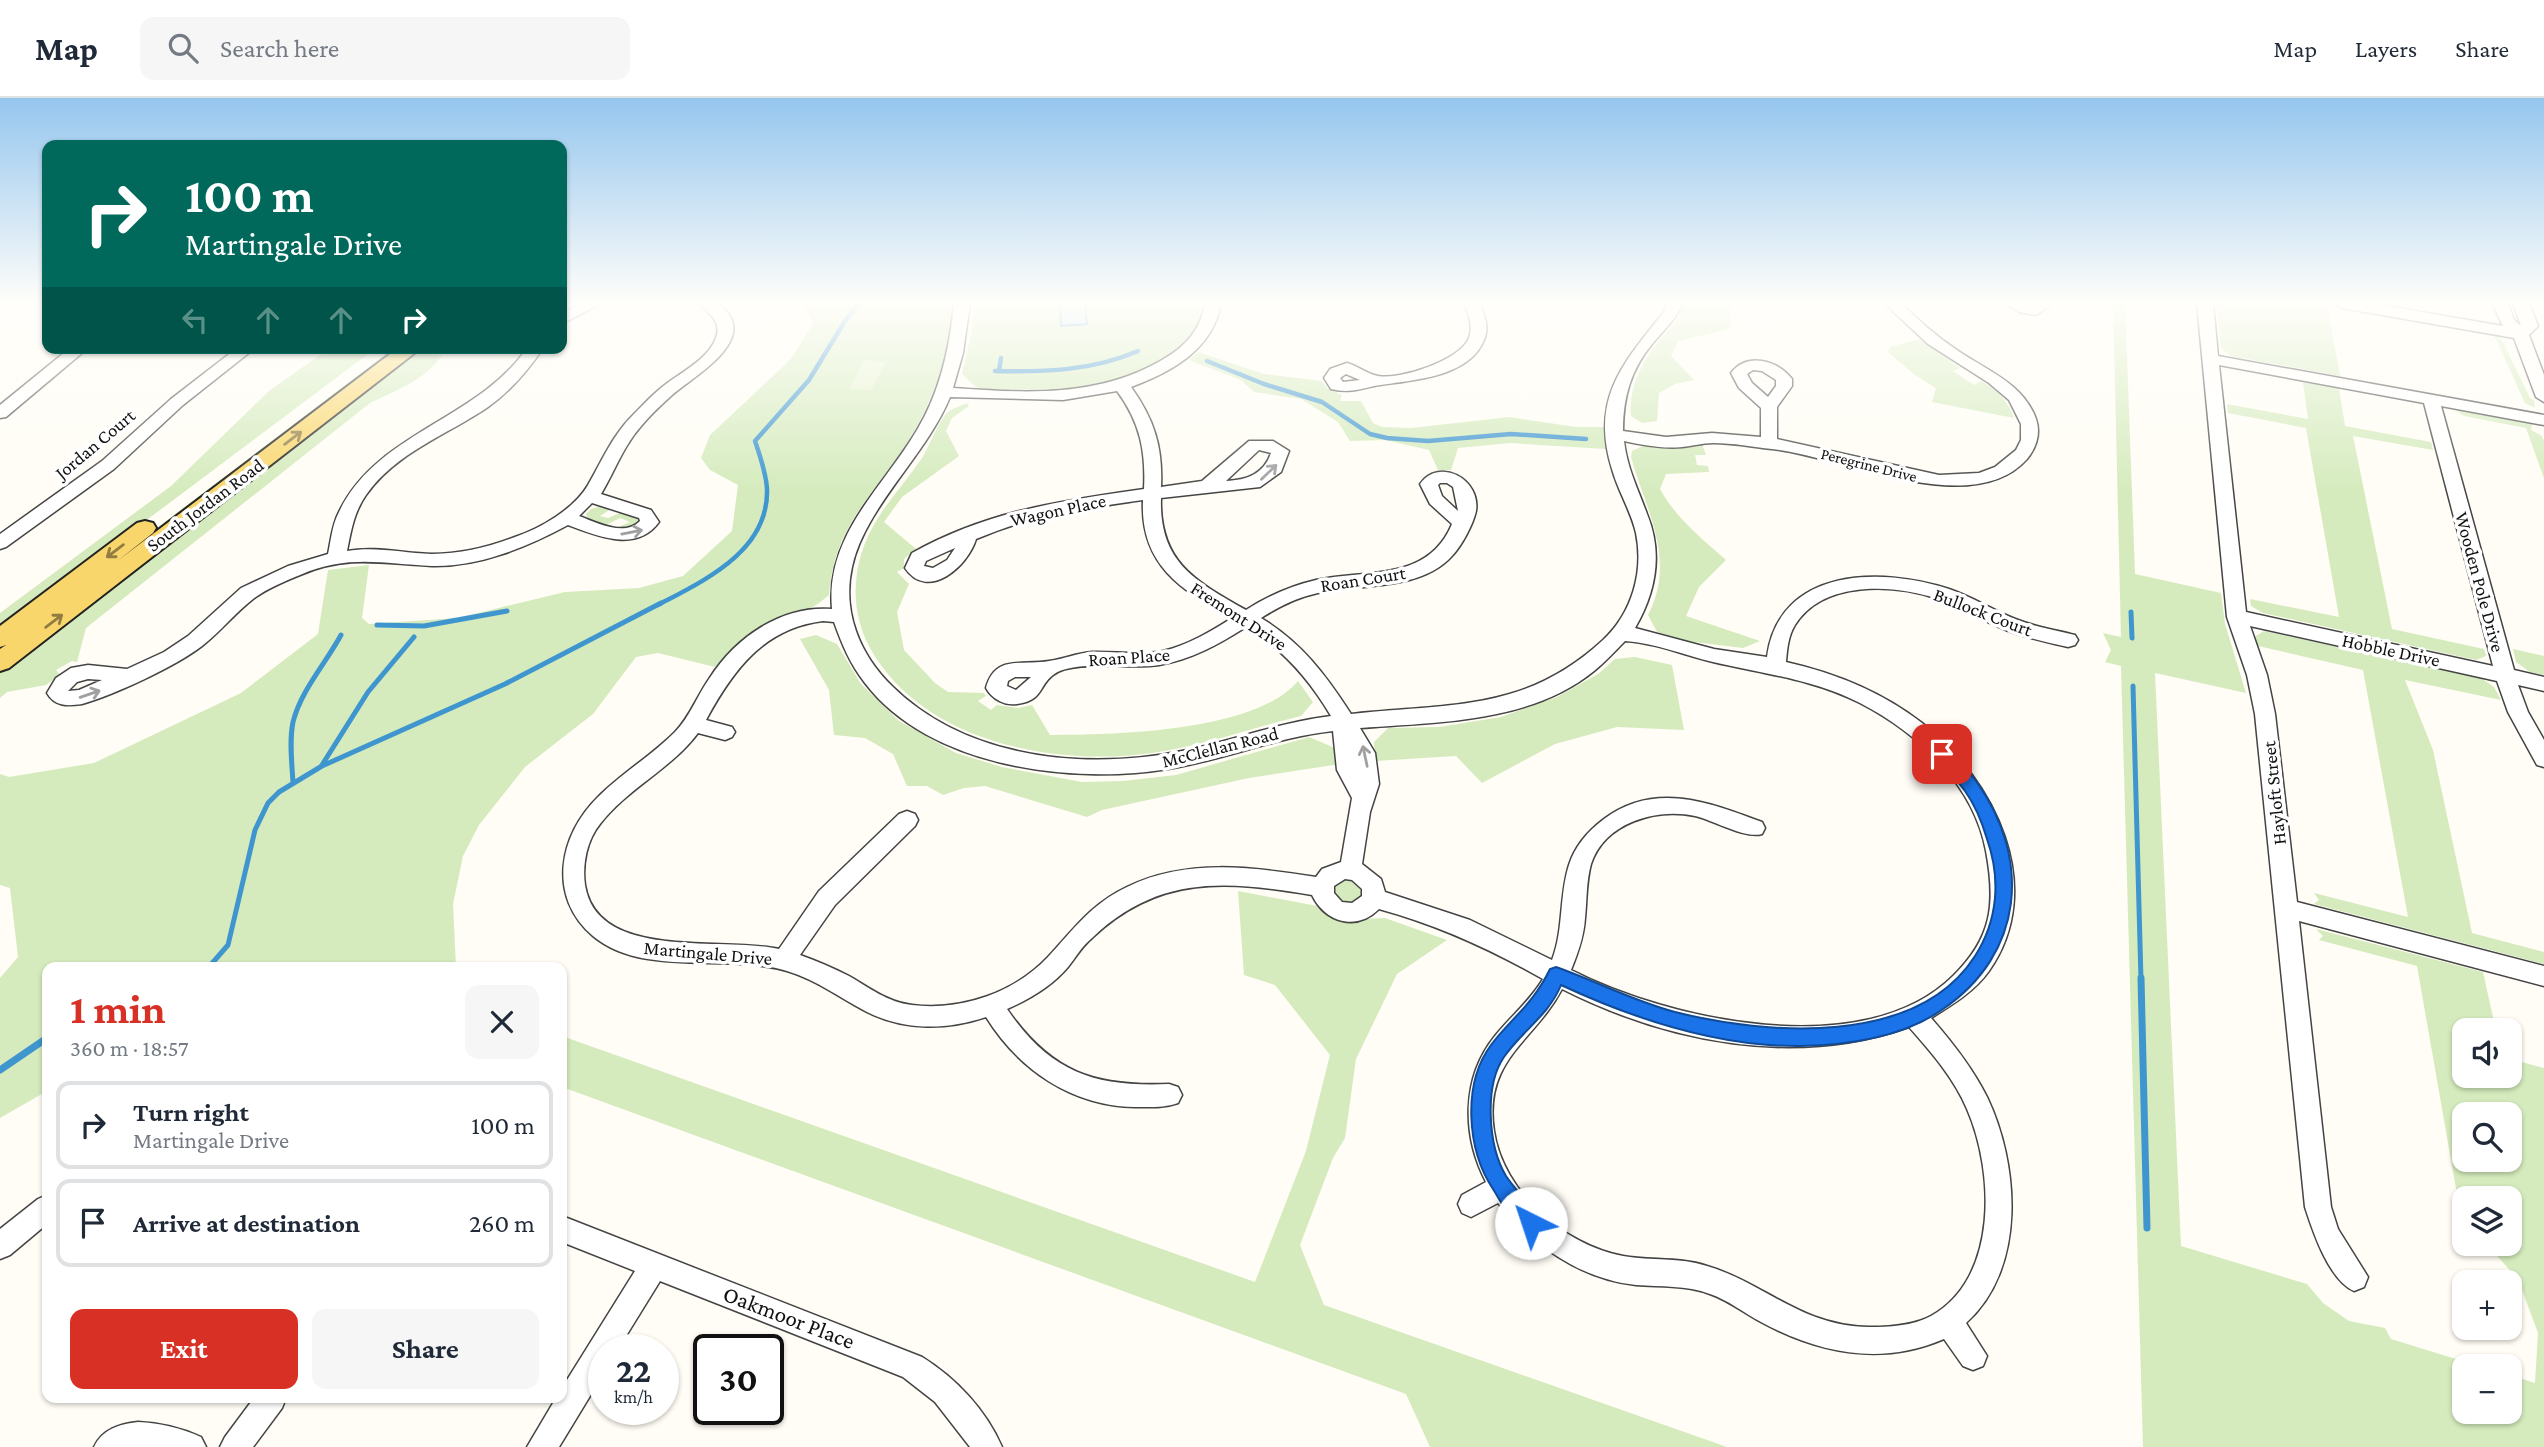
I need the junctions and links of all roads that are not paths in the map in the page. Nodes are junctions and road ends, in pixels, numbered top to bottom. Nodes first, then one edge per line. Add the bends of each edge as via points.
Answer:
1 (58, 366) edge
2 (224, 366) edge
3 (360, 366) edge
4 (388, 366) edge
5 (522, 366) edge
6 (701, 366) edge
7 (952, 366) edge
8 (1164, 366) edge
9 (1442, 366) edge
10 (1630, 366) edge
11 (1972, 366) edge
12 (2212, 366) edge
13 (2249, 366) edge
14 (2533, 366) edge
15 (1375, 381) dead end
16 (1122, 386) junction
17 (944, 392) junction
18 (2544, 397) edge
19 (2431, 399) junction
20 (1769, 407) dead end
21 (0, 413) edge
22 (2544, 420) edge
23 (1614, 434) junction
24 (1769, 444) junction
25 (1206, 486) dead end
26 (1151, 493) junction
27 (590, 497) junction
28 (567, 518) junction
29 (1459, 520) dead end
30 (967, 537) dead end
31 (0, 543) edge
32 (336, 558) junction
33 (842, 615) junction
34 (1246, 617) junction
35 (2237, 617) junction
36 (1621, 634) junction
37 (0, 638) edge
38 (2068, 640) dead end
39 (0, 662) edge
40 (1776, 664) junction
41 (1046, 669) dead end
42 (2505, 675) junction
43 (128, 676) dead end
44 (2544, 684) edge
45 (1344, 721) junction
46 (694, 724) junction
47 (725, 732) dead end
48 (2544, 759) edge
49 (907, 820) dead end
50 (1754, 828) dead end
51 (1350, 870) junction
52 (1322, 887) junction
53 (1374, 898) junction
54 (2287, 909) junction
55 (784, 960) junction
56 (1556, 975) junction
57 (2544, 976) edge
58 (991, 1005) junction
59 (1915, 1016) junction
60 (1169, 1094) dead end
61 (1501, 1188) junction
62 (1471, 1204) dead end
63 (42, 1212) edge
64 (567, 1231) edge
65 (0, 1246) edge
66 (655, 1264) junction
67 (2354, 1278) dead end
68 (1948, 1321) junction
69 (1973, 1356) dead end
70 (268, 1403) edge
71 (109, 1447) edge
72 (191, 1447) edge
73 (234, 1447) edge
74 (542, 1447) edge
75 (987, 1447) edge

1 - 21 street
2 - 31 street, Jordan Court via 108,465
3 -> 37 main road, South Jordan Road
39 -> 4 main road, South Jordan Road
5 - 32 street via 486,401 405,449 373,476 348,512
6 - 27 street via 636,422 613,452
7 - 17 street, McClellan Road
8 - 16 street
9 - 15 street via 1406,379
10 - 23 street, McClellan Road via 1617,402
11 - 24 street, Peregrine Drive via 2013,396 2030,429 2023,454 1989,475 1945,480 1909,476
12 - 35 street, Hayloft Street
13 - 19 street
14 - 18 street
16 - 17 street via 1047,397
16 - 26 street, Fremont Drive via 1141,414 1149,437
17 - 33 street, McClellan Road via 908,458 853,537 842,580
19 - 22 street
19 - 42 street, Wooden Pole Drive
20 - 24 street
23 - 24 street, Peregrine Drive via 1658,441 1702,438
23 - 36 street, McClellan Road via 1648,555 1643,593
25 - 26 street, Wagon Place
26 - 30 street, Wagon Place via 1027,513
26 - 34 street, Fremont Drive via 1153,534 1165,560 1203,594
27 - 28 street
28 -> 27 street via 627,536 650,522 645,514
28 - 32 street via 517,544 473,556
29 - 34 street, Roan Court via 1452,545 1417,570 1318,586
32 - 43 street via 260,586 186,648
33 - 45 street, McClellan Road via 868,672 902,706 951,737 1030,761 1102,767 1170,761 1279,732
33 - 46 street, Martingale Drive via 828,626 784,638 757,652 742,653 718,680
34 - 41 street, Roan Place via 1197,647 1171,656 1080,660
34 - 45 street, Fremont Drive via 1303,662 1322,683
35 - 42 street, Hobble Drive
35 - 54 street, Hayloft Street via 2265,714
36 - 40 street via 1632,645 1654,654
36 - 45 street, McClellan Road via 1568,679 1514,703 1462,714
38 - 40 street, Bullock Court via 2014,626 1926,589 1864,584 1818,595 1794,612 1780,637
40 - 59 street via 1838,684 1911,726 1934,744 1970,786 1991,824 2005,886 1996,932 1973,974
42 - 44 street, Hobble Drive
42 - 48 street, Wooden Pole Drive via 2518,712
45 - 51 street, Fremont Drive via 1350,783 1361,795
46 - 47 street
46 - 55 street, Martingale Drive via 592,817 574,861 576,896 601,930 634,946 728,951
49 - 55 street via 827,898
50 - 56 street via 1685,804 1637,810 1614,822 1581,862 1571,939
51 - 52 street via 1332,874
51 - 53 street via 1370,880
52 - 53 street via 1324,900 1342,912 1358,912
52 - 58 street, Martingale Drive via 1232,874 1161,883 1111,907 1043,976
53 - 56 street via 1455,924
54 - 57 street
54 - 67 street, Hayloft Street via 2318,1207 2328,1235
55 - 58 street, Martingale Drive via 830,977 880,1007 905,1014 953,1015
56 - 59 street via 1646,1012 1755,1035 1838,1036 1879,1029
56 - 61 street via 1536,1010 1497,1052 1483,1086 1481,1125
58 - 60 street via 1026,1049 1083,1087 1128,1097
59 - 68 street via 1970,1089 1984,1121 1997,1177 1990,1258 1972,1297
61 - 62 street
61 - 68 street via 1531,1223 1571,1251 1615,1268 1700,1277 1812,1332 1836,1339 1884,1341 1930,1332
63 - 65 street
64 - 66 street, Oakmoor Place
66 - 74 street
66 - 75 street, Oakmoor Place via 922,1372 951,1395
68 - 69 street
70 - 73 street
71 - 72 street via 125,1438 148,1436

